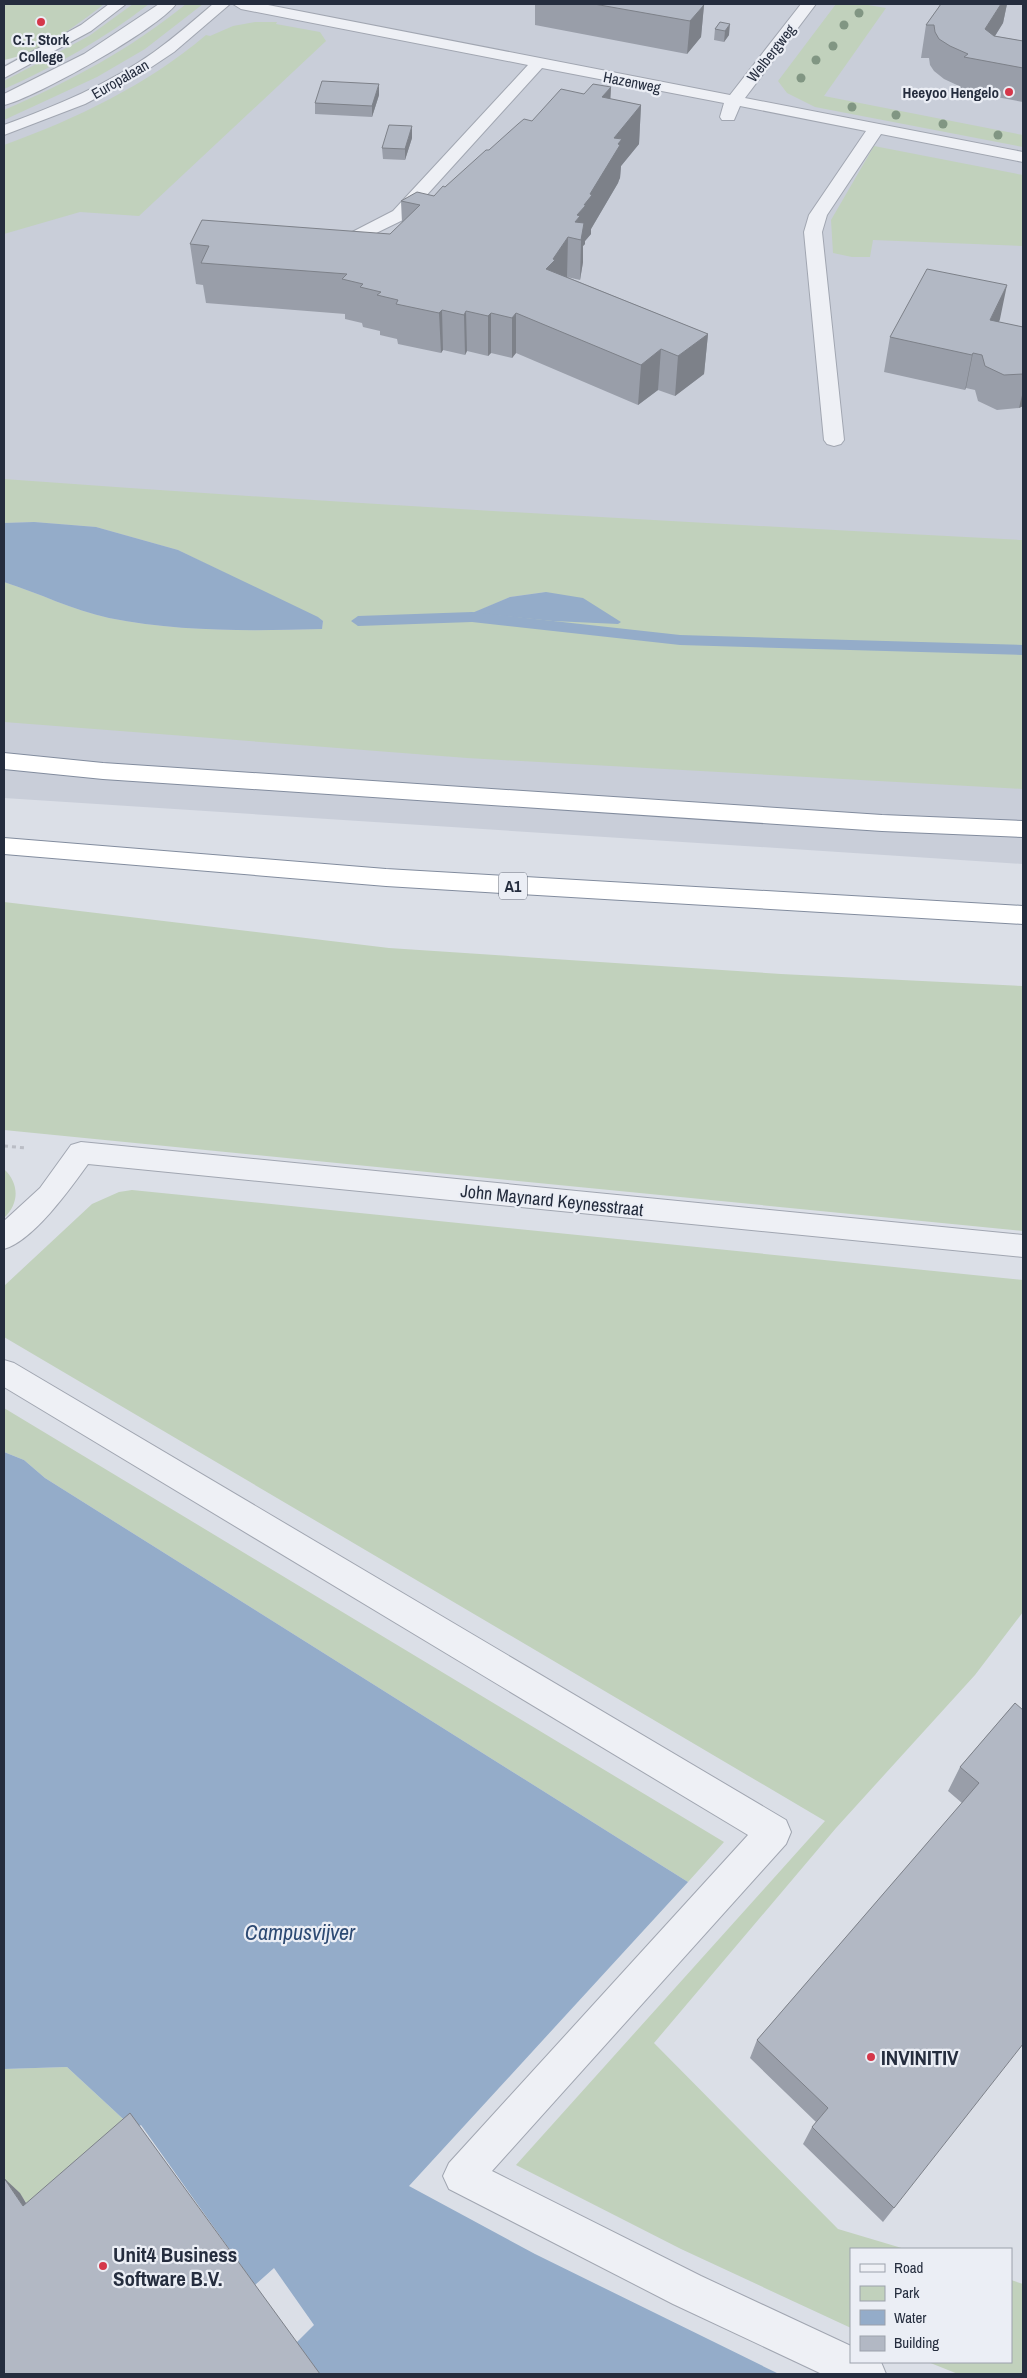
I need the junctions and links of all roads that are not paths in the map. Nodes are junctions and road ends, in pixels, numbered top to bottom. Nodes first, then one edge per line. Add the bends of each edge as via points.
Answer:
1 (118, 4) edge
2 (168, 4) edge
3 (222, 4) edge
4 (241, 4) edge
5 (809, 4) edge
6 (538, 63) junction
7 (4, 73) edge
8 (4, 100) edge
9 (730, 110) junction
10 (876, 129) junction
11 (4, 130) edge
12 (1023, 157) edge
13 (323, 254) edge
14 (834, 440) dead end
15 (4, 761) edge
16 (1023, 828) edge
17 (4, 846) edge
18 (1023, 915) edge
19 (4, 1238) edge
20 (1023, 1246) edge
21 (4, 1372) edge
22 (866, 2374) edge

1 - 7 street via 62,43
2 - 8 street via 113,44 50,80
3 - 11 street, Europalaan via 150,62 103,90
4 - 6 street, Hazenweg
5 - 9 street, Welbergweg
6 - 9 street, Hazenweg
6 - 13 street via 399,216
9 - 10 street, Hazenweg
10 - 12 street, Hazenweg
10 - 14 street via 818,214 813,232
15 - 16 highway via 102,771 863,822
17 - 18 highway, A1 via 181,863 577,890
19 - 20 street, John Maynard Keynesstraat via 50,1196 81,1153
21 - 22 street via 774,1832 462,2176 686,2290

